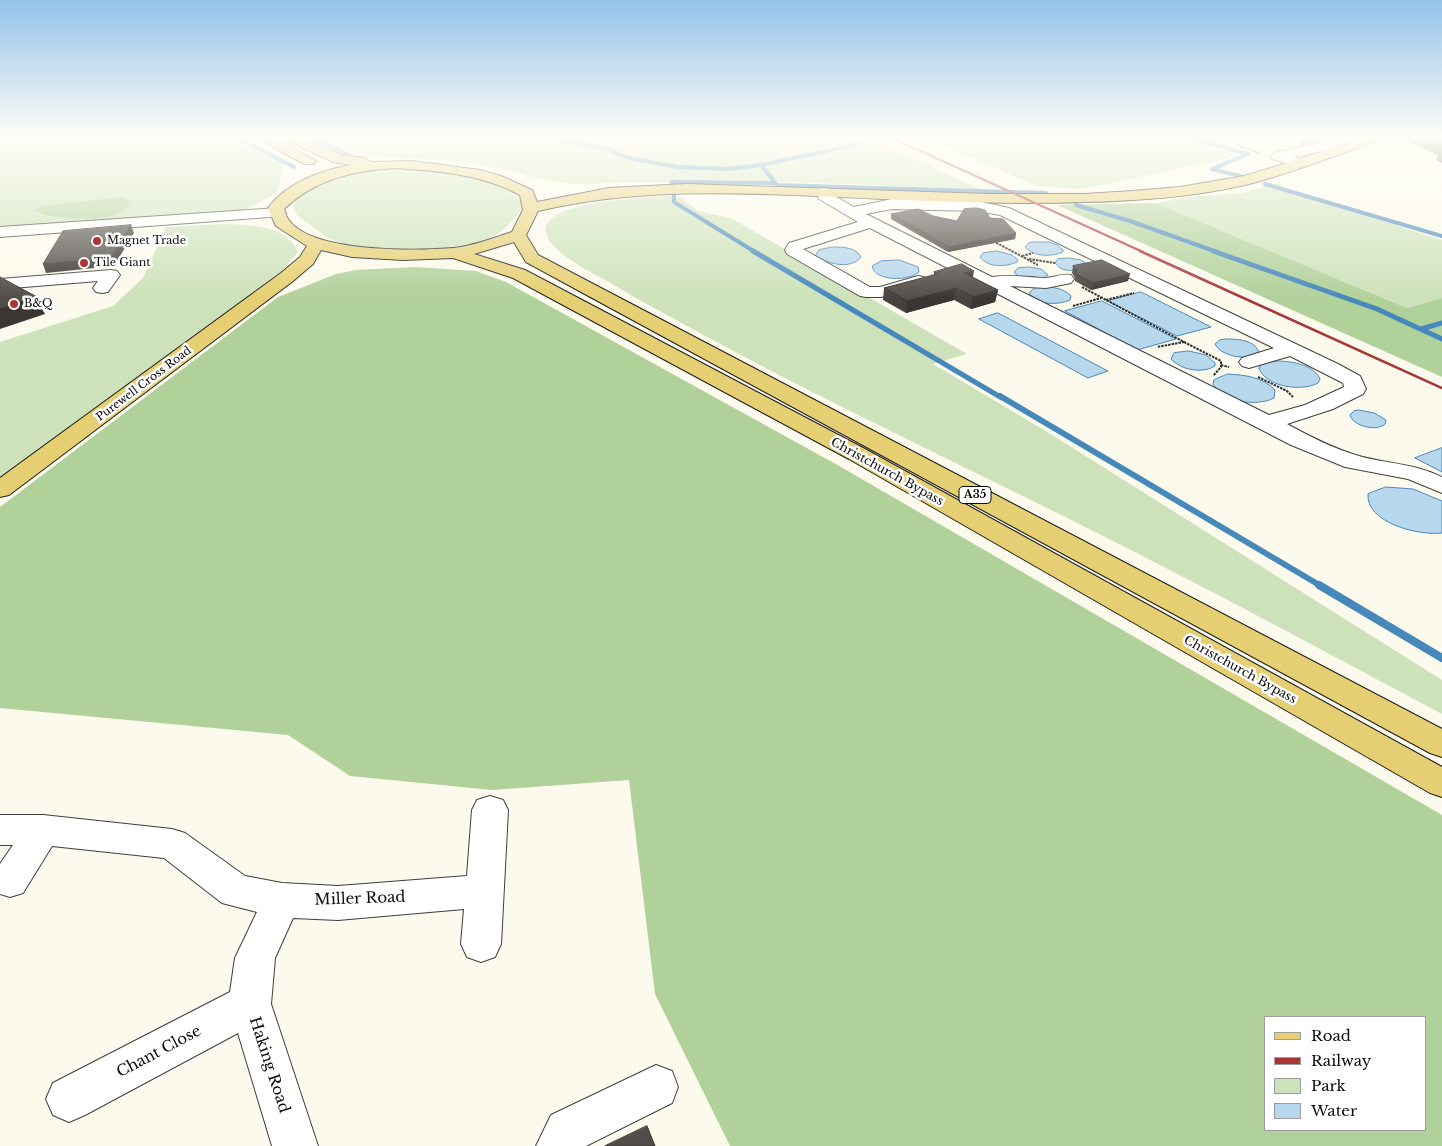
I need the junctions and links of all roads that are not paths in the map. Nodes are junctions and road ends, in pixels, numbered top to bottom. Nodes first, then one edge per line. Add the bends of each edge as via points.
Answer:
1 (294, 192) edge
2 (526, 192) edge
3 (587, 192) edge
4 (607, 192) edge
5 (824, 192) edge
6 (838, 192) edge
7 (1163, 192) edge
8 (596, 193) junction
9 (531, 208) junction
10 (851, 212) junction
11 (278, 213) junction
12 (872, 223) junction
13 (2, 234) edge
14 (518, 235) junction
15 (316, 244) junction
16 (454, 253) junction
17 (385, 254) junction
18 (945, 273) junction
19 (287, 278) junction
20 (1065, 279) dead end
21 (990, 283) junction
22 (0, 284) edge
23 (102, 288) dead end
24 (1292, 349) junction
25 (1246, 368) road end
26 (1266, 422) junction
27 (1442, 486) edge
28 (0, 490) edge
29 (1442, 744) edge
30 (1442, 783) edge
31 (490, 810) dead end
32 (0, 830) edge
33 (43, 830) junction
34 (10, 882) dead end
35 (485, 891) junction
36 (282, 900) junction
37 (481, 944) dead end
38 (250, 1004) junction
39 (656, 1087) dead end
40 (69, 1099) dead end
41 (295, 1146) edge
42 (559, 1146) edge

1 - 11 main road via 276,208
2 - 9 main road
3 - 8 main road
4 - 8 main road
5 - 10 street via 833,203
6 - 7 main road via 1002,198
8 - 9 main road
9 - 14 main road
10 - 12 street
10 - 24 street via 892,204 977,206 1004,210
11 - 13 street
11 - 15 main road via 282,223
12 - 18 street
12 - 18 street via 795,246 793,250 866,292 882,292
14 - 16 main road
14 - 29 main road, Christchurch Bypass / A35 via 532,258
15 - 17 main road via 352,252
15 - 19 main road, Purewell Cross Road via 307,260
16 - 17 main road
16 - 30 main road, Christchurch Bypass / A35 via 519,274 831,440
17 - 19 main road, Purewell Cross Road
18 - 21 street
19 - 28 main road, Purewell Cross Road
20 - 21 street via 1046,283 1005,280
21 - 26 street
22 - 23 street via 111,275
24 - 25 street
24 - 26 street via 1353,380 1356,389 1282,421
26 - 27 street via 1299,440 1353,462 1415,473
31 - 35 street
32 - 33 street, Miller Road
33 - 34 street
33 - 36 street, Miller Road via 172,844 236,891
35 - 36 street, Miller Road via 338,903
35 - 37 street
36 - 38 street, Haking Road via 255,958
38 - 40 street, Chant Close
38 - 41 street, Haking Road
39 - 42 street via 567,1131

